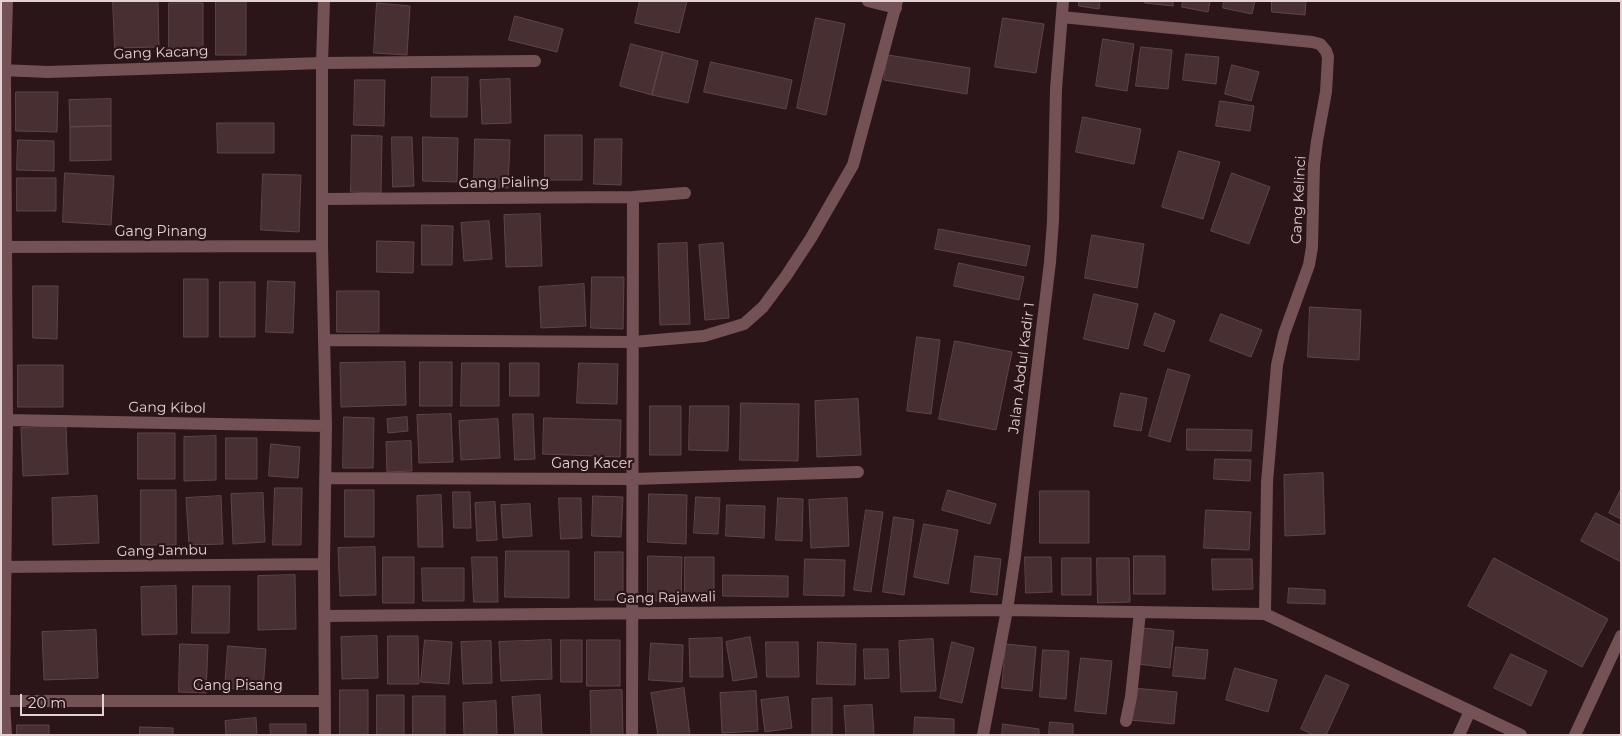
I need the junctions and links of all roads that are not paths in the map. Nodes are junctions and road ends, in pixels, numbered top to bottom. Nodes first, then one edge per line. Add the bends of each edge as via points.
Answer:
1 (7, 1) edge
2 (324, 1) edge
3 (868, 1) edge
4 (1063, 1) edge
5 (896, 4) edge
6 (1062, 17) junction
7 (535, 61) dead end
8 (322, 63) junction
9 (3, 70) edge
10 (685, 193) dead end
11 (632, 197) junction
12 (322, 199) junction
13 (322, 246) junction
14 (4, 247) edge
15 (324, 340) junction
16 (633, 342) junction
17 (7, 420) junction
18 (326, 426) junction
19 (858, 472) dead end
20 (325, 478) junction
21 (633, 479) junction
22 (324, 564) junction
23 (3, 567) edge
24 (1007, 610) junction
25 (1140, 612) junction
26 (631, 613) junction
27 (1265, 614) junction
28 (325, 616) junction
29 (1621, 636) edge
30 (2, 701) edge
31 (325, 701) junction
32 (1470, 711) junction
33 (1126, 721) dead end
34 (6, 735) edge
35 (325, 735) edge
36 (632, 735) edge
37 (983, 735) edge
38 (1459, 735) edge
39 (1521, 735) edge
40 (1575, 735) edge

1 - 9 street
2 - 8 street
3 - 5 street
4 - 6 street, Jalan Abdul Kadir 1
5 - 16 street via 853,165 811,238 763,307 744,324 704,336
6 - 24 street, Jalan Abdul Kadir 1 via 1056,88 1050,262
6 - 27 street, Gang Kelinci via 1312,42 1320,44 1326,51 1326,92 1314,165 1312,247 1277,365 1268,482
7 - 8 street, Gang Kacang
8 - 9 street, Gang Kacang via 48,72
8 - 12 street
9 - 14 street
10 - 11 street, Gang Pialing
11 - 12 street, Gang Pialing
11 - 16 street
12 - 13 street
13 - 14 street, Gang Pinang
13 - 15 street
14 - 17 street
15 - 16 street
15 - 18 street
16 - 21 street
17 - 18 street, Gang Kibol
17 - 23 street
18 - 20 street
19 - 21 street, Gang Kacer
20 - 21 street, Gang Kacer
20 - 22 street
21 - 26 street
22 - 23 street, Gang Jambu
22 - 28 street
23 - 30 street
24 - 25 street, Gang Rajawali
24 - 26 street, Gang Rajawali
24 - 37 street, Jalan Abdul Kadir 1
25 - 27 street, Gang Rajawali
25 - 33 street
26 - 28 street, Gang Rajawali
26 - 36 street
27 - 32 street
28 - 31 street
29 - 40 street
30 - 31 street, Gang Pisang
30 - 34 street
31 - 35 street
32 - 38 street
32 - 39 street

